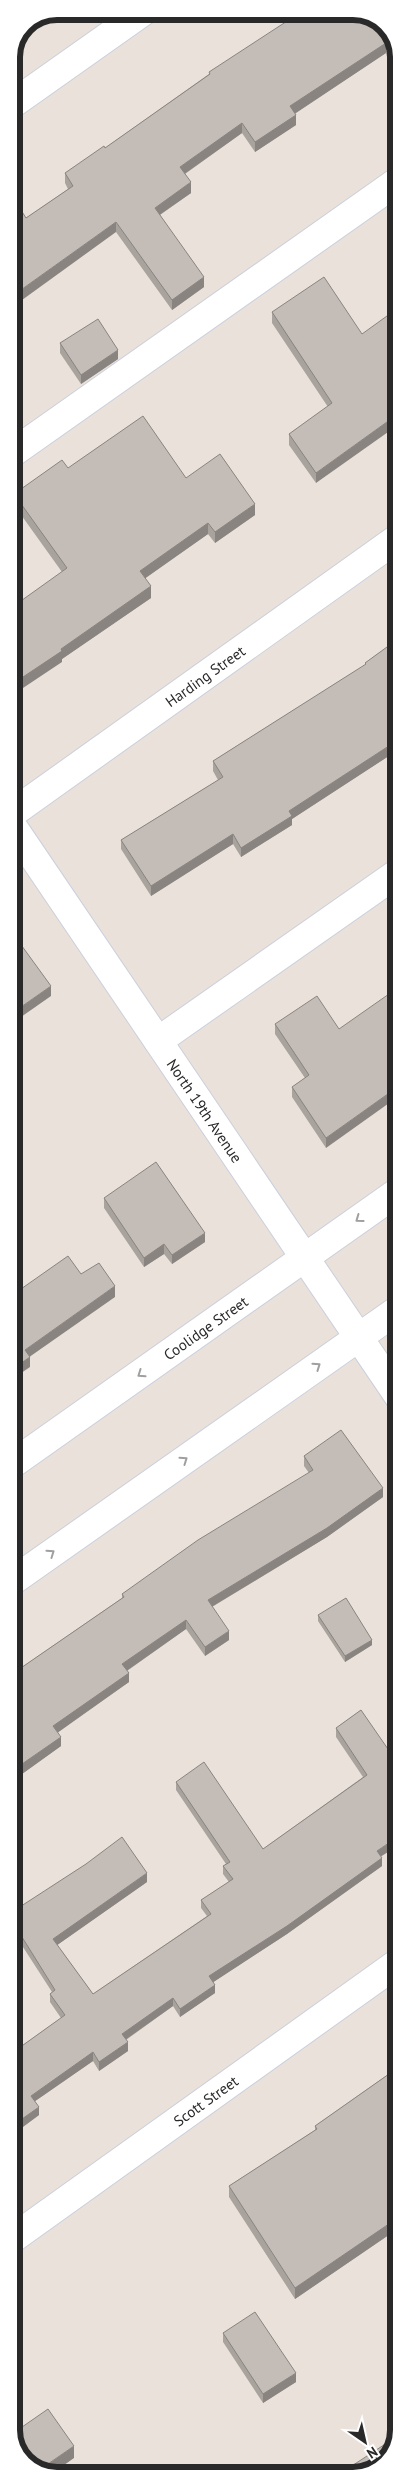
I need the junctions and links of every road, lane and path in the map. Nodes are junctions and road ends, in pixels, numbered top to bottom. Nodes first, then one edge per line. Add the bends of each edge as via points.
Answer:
1 (131, 20) edge
2 (20, 99) edge
3 (390, 187) edge
4 (20, 448) edge
5 (390, 544) edge
6 (20, 808) edge
7 (20, 837) edge
8 (390, 878) edge
9 (158, 1041) junction
10 (390, 1197) edge
11 (305, 1258) junction
12 (390, 1315) edge
13 (359, 1337) junction
14 (390, 1384) edge
15 (20, 1459) edge
16 (20, 1576) edge
17 (390, 1968) edge
18 (20, 2233) edge

1 - 2 street
3 - 4 street
5 - 6 street, Harding Street
7 - 9 street, North 19th Avenue
8 - 9 street
9 - 11 street, North 19th Avenue
10 -> 11 street, Coolidge Street
11 - 13 street, North 19th Avenue
11 -> 15 street, Coolidge Street
12 - 13 street
13 - 14 street, North 19th Avenue
16 -> 13 street
17 - 18 street, Scott Street

